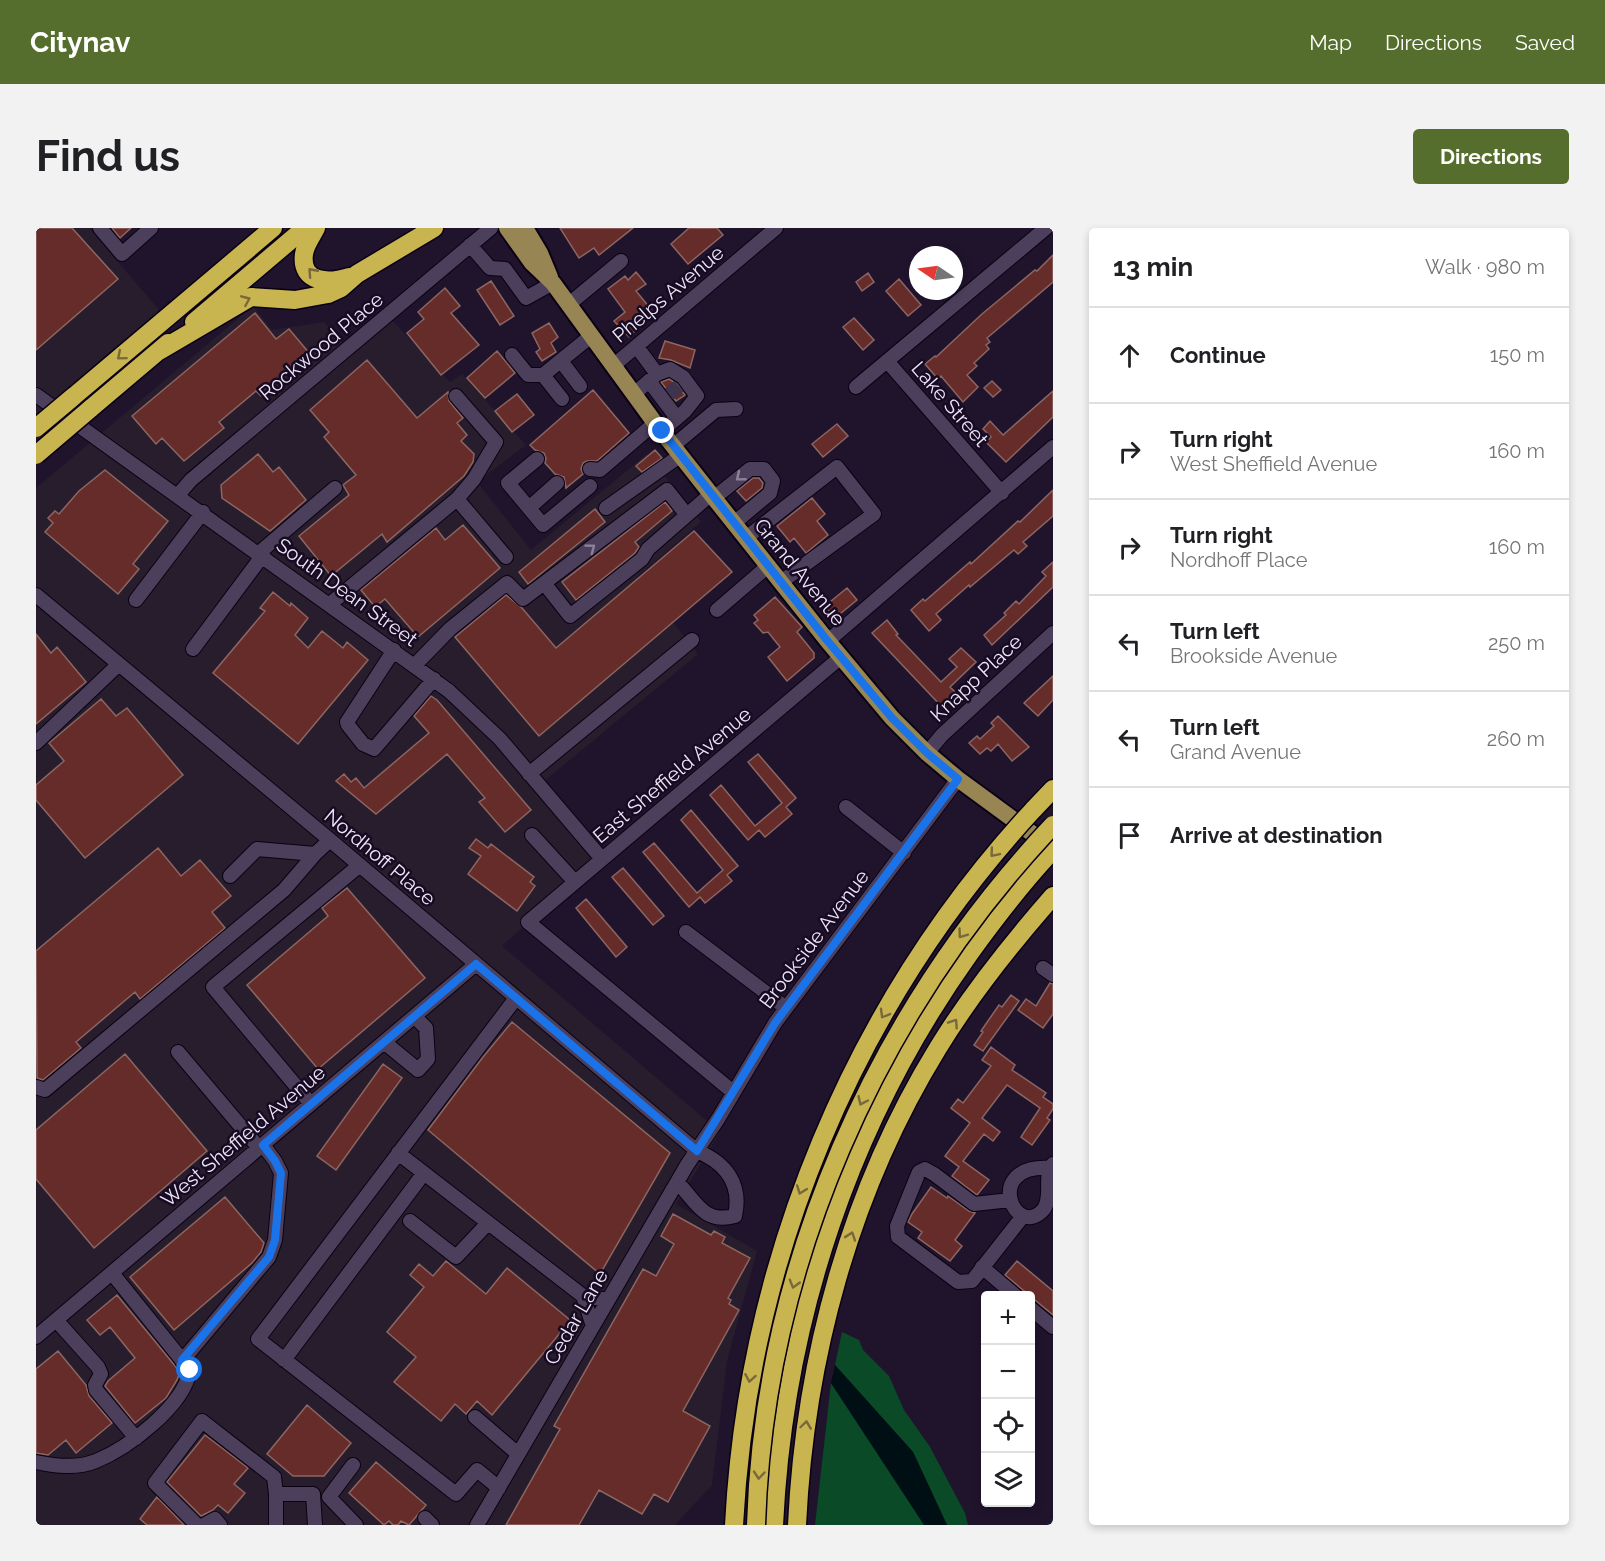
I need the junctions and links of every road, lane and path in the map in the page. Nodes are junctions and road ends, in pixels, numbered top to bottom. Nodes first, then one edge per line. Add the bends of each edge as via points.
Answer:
1 (100, 228) edge
2 (151, 228) edge
3 (258, 228) edge
4 (273, 228) edge
5 (305, 228) edge
6 (316, 228) edge
7 (434, 228) edge
8 (491, 228) edge
9 (507, 228) edge
10 (525, 228) edge
11 (776, 228) edge
12 (1046, 228) edge
13 (470, 245) junction
14 (237, 258) junction
15 (621, 261) dead end
16 (357, 274) junction
17 (552, 283) junction
18 (568, 305) junction
19 (591, 336) junction
20 (637, 346) junction
21 (159, 351) junction
22 (512, 355) dead end
23 (561, 361) junction
24 (887, 361) junction
25 (613, 366) junction
26 (543, 375) junction
27 (653, 377) junction
28 (580, 386) dead end
29 (856, 387) dead end
30 (674, 390) junction
31 (634, 394) junction
32 (36, 395) edge
33 (456, 396) dead end
34 (562, 399) dead end
35 (736, 409) dead end
36 (678, 418) junction
37 (659, 427) junction
38 (36, 428) edge
39 (1053, 447) edge
40 (677, 450) junction
41 (36, 456) edge
42 (537, 459) dead end
43 (590, 469) dead end
44 (557, 483) dead end
45 (591, 486) dead end
46 (335, 488) dead end
47 (1002, 493) junction
48 (178, 495) junction
49 (713, 496) junction
50 (457, 499) junction
51 (529, 508) junction
52 (606, 508) dead end
53 (203, 512) junction
54 (687, 514) junction
55 (734, 523) junction
56 (746, 538) junction
57 (260, 554) junction
58 (506, 557) dead end
59 (768, 566) junction
60 (781, 582) junction
61 (544, 583) junction
62 (36, 595) edge
63 (136, 600) dead end
64 (330, 604) junction
65 (717, 610) dead end
66 (1053, 633) edge
67 (692, 640) dead end
68 (828, 641) junction
69 (193, 649) dead end
70 (394, 650) junction
71 (841, 657) junction
72 (119, 664) junction
73 (415, 665) junction
74 (434, 679) junction
75 (36, 742) edge
76 (927, 753) junction
77 (529, 774) junction
78 (958, 779) junction
79 (1053, 789) edge
80 (846, 807) dead end
81 (1053, 824) edge
82 (532, 835) dead end
83 (330, 840) junction
84 (1053, 849) edge
85 (904, 853) junction
86 (315, 854) junction
87 (602, 859) junction
88 (360, 865) junction
89 (230, 876) dead end
90 (575, 882) junction
91 (1053, 896) edge
92 (686, 932) dead end
93 (476, 964) junction
94 (516, 998) junction
95 (786, 1008) junction
96 (415, 1017) junction
97 (384, 1042) junction
98 (178, 1052) dead end
99 (36, 1087) edge
100 (733, 1092) junction
101 (311, 1104) junction
102 (711, 1130) joint
103 (261, 1147) junction
104 (697, 1151) junction
105 (398, 1153) junction
106 (1051, 1166) edge
107 (424, 1173) junction
108 (677, 1182) junction
109 (1010, 1200) junction
110 (1051, 1201) edge
111 (1023, 1215) junction
112 (410, 1221) dead end
113 (488, 1223) junction
114 (982, 1267) junction
115 (112, 1273) junction
116 (1010, 1291) edge
117 (583, 1296) junction
118 (608, 1300) junction
119 (1035, 1312) edge
120 (56, 1320) junction
121 (593, 1326) junction
122 (1053, 1327) edge
123 (36, 1338) edge
124 (182, 1360) junction
125 (284, 1360) junction
126 (474, 1417) dead end
127 (136, 1438) junction
128 (518, 1454) junction
129 (36, 1462) edge
130 (353, 1465) dead end
131 (499, 1488) junction
132 (276, 1494) junction
133 (197, 1525) edge
134 (204, 1525) edge
135 (220, 1525) edge
136 (276, 1525) edge
137 (315, 1525) edge
138 (356, 1525) edge
139 (477, 1525) edge
140 (734, 1525) edge
141 (756, 1525) edge
142 (774, 1525) edge
143 (797, 1525) edge

1 - 2 street via 122,254
3 - 14 highway
4 - 14 highway
5 - 21 highway
16 -> 6 highway via 324,282 309,272 304,255
7 - 16 highway
8 - 13 street, Rockwood Place
9 - 17 main road, Grand Avenue
10 - 17 main road, Grand Avenue
11 - 20 street, Phelps Avenue
12 - 24 street, Lake Street
13 - 17 street via 490,268 506,269 526,298
13 - 48 street, Rockwood Place
14 -> 38 highway, bridge
15 - 18 street
21 -> 16 highway via 251,297 316,297 341,288
17 - 18 main road, Grand Avenue
18 - 19 main road, Grand Avenue
19 - 23 street
19 - 25 main road, Grand Avenue
20 - 25 street, Phelps Avenue
20 - 27 street
21 - 41 highway, bridge
22 - 26 street via 528,375
23 - 26 street
23 - 28 street
24 - 29 street
24 - 47 street, Lake Street
25 - 31 main road, Grand Avenue
26 - 34 street
27 - 30 street
27 - 30 street via 670,369
27 - 31 street
30 - 36 street
30 - 36 street via 697,396
31 - 37 main road, Grand Avenue
32 - 48 street, South Dean Street
33 - 50 street via 496,442
35 - 40 street via 716,410
36 - 37 street
37 - 40 main road, Grand Avenue
37 - 43 street via 600,470
39 - 47 street
40 - 49 main road, Grand Avenue
40 - 52 street
42 - 51 street via 508,483
44 - 51 street
45 - 51 street via 543,525
46 - 57 street
47 - 68 street
48 - 53 street, South Dean Street
49 - 54 street
49 - 55 main road, Grand Avenue
55 -> 49 street via 770,493 773,481 764,469 750,469
50 - 58 street
50 - 64 street
53 - 57 street, South Dean Street
53 - 63 street
61 -> 54 street via 667,490
54 - 61 street via 642,558 570,616
55 - 56 main road, Grand Avenue
56 - 59 main road, Grand Avenue
56 - 60 street via 837,467 874,514
57 - 64 street, South Dean Street
57 - 69 street
59 - 60 main road, Grand Avenue
59 - 65 street
60 - 68 main road, Grand Avenue
61 - 73 street via 523,599 507,583 450,629
62 - 72 street, Nordhoff Place
64 - 70 street, South Dean Street
66 - 76 street, Knapp Place
67 - 77 street
68 - 71 main road, Grand Avenue
70 - 73 street, South Dean Street
70 - 74 street via 347,722 363,744 374,748
71 - 76 main road, Grand Avenue
71 - 87 street, East Sheffield Avenue
72 - 75 street
72 - 83 street, Nordhoff Place
73 - 74 street, South Dean Street
74 - 77 street, South Dean Street via 476,715
76 - 78 main road, Grand Avenue
77 - 87 street, South Dean Street
78 - 84 main road, Grand Avenue
78 - 85 street, Brookside Avenue
79 -> 140 highway, bridge via 979,872 919,955 869,1040 824,1133 792,1216 763,1318 744,1416
80 - 85 street
81 -> 141 highway, bridge via 994,891 930,980 877,1072 839,1153 804,1248 777,1353 760,1461
82 - 90 street
83 - 86 street
83 - 88 street, Nordhoff Place
84 - 142 highway via 996,917 949,984 906,1055 856,1155 827,1233 798,1337 782,1426
85 - 95 street, Brookside Avenue
86 - 89 street via 257,849
86 - 99 street via 284,890 45,1090
87 - 90 street, East Sheffield Avenue
88 - 93 street, Nordhoff Place
88 - 101 street via 213,987
90 - 100 street, East Sheffield Avenue via 528,922
143 -> 91 highway via 803,1442 822,1337 840,1269 870,1184 938,1048 983,981
92 - 95 street
93 - 94 street, Nordhoff Place
93 - 96 street, West Sheffield Avenue
94 - 104 street, Nordhoff Place
94 - 105 street
95 - 100 street, Brookside Avenue
96 - 97 street, West Sheffield Avenue
96 - 97 street via 426,1028 428,1059 418,1070
97 - 101 street, West Sheffield Avenue
98 - 103 street
100 - 102 street, Brookside Avenue
101 - 103 street, West Sheffield Avenue
102 - 104 street, Cedar Lane
103 - 115 street, West Sheffield Avenue
103 - 124 street via 281,1173 275,1240 269,1257
104 - 108 street, Cedar Lane
104 - 108 street, Nordhoff Place via 727,1172 735,1184 735,1216 709,1216
105 - 107 street
105 - 125 street via 258,1339
106 - 109 street via 1020,1173 1011,1185
106 - 110 street
107 - 113 street
107 - 125 street
108 - 118 street, Cedar Lane
109 - 111 street
109 - 114 street via 974,1204 934,1174 925,1169 919,1172 897,1226 898,1237 958,1282 972,1281
110 - 111 street via 1040,1212
111 - 114 street
112 - 113 street via 456,1257
113 - 117 street
114 - 116 street
115 - 120 street, West Sheffield Avenue
115 - 124 street
117 - 118 street
117 - 121 street
118 - 121 street, Cedar Lane
119 - 122 street
120 - 123 street, West Sheffield Avenue
120 - 127 street via 98,1367 101,1374 96,1390
121 - 128 street, Cedar Lane
124 - 127 street via 190,1370 188,1382 172,1404
125 - 131 street via 456,1494 477,1470
126 - 128 street
127 - 129 street via 95,1462 74,1467
128 - 131 street, Cedar Lane
130 - 138 street via 330,1497
131 - 139 street, Cedar Lane
132 - 133 street via 274,1477 202,1421 155,1483
132 - 136 street
132 - 137 street via 313,1494
134 - 135 street via 215,1519

